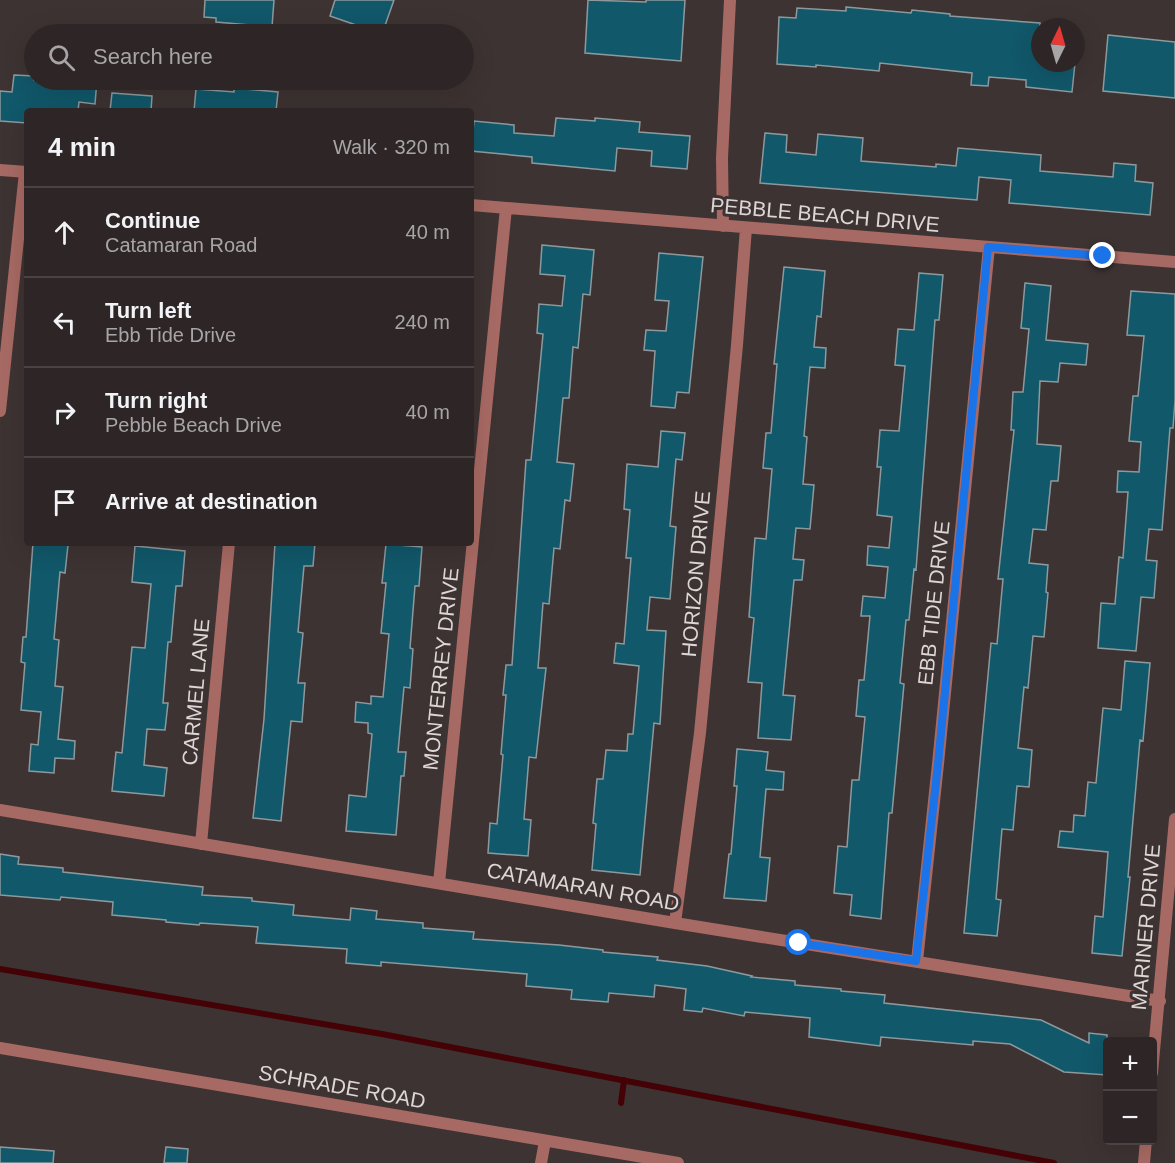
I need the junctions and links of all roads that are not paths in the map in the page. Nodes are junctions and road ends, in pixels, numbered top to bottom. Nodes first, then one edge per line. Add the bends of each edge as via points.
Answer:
1 (730, 0) edge
2 (0, 170) edge
3 (24, 172) edge
4 (24, 190) edge
5 (474, 205) edge
6 (506, 208) junction
7 (723, 226) junction
8 (746, 228) junction
9 (988, 247) junction
10 (1175, 262) edge
11 (0, 411) edge
12 (474, 530) edge
13 (229, 546) edge
14 (472, 546) edge
15 (0, 810) edge
16 (1175, 819) edge
17 (201, 844) junction
18 (439, 883) junction
19 (675, 923) junction
20 (916, 961) junction
21 (1160, 1000) junction
22 (1156, 1037) edge
23 (0, 1048) edge
24 (545, 1141) junction
25 (1146, 1145) edge
26 (542, 1163) edge
27 (678, 1163) edge
28 (1144, 1163) edge

1 - 7 street via 722,158
2 - 3 street
4 - 11 street
5 - 6 street, PEBBLE BEACH DRIVE
6 - 7 street, PEBBLE BEACH DRIVE
6 - 12 street, MONTERREY DRIVE
7 - 8 street, PEBBLE BEACH DRIVE
8 - 9 street, PEBBLE BEACH DRIVE
8 - 19 street, HORIZON DRIVE via 701,721
9 - 10 street, PEBBLE BEACH DRIVE
9 - 20 street, EBB TIDE DRIVE
13 - 17 street, CARMEL LANE
14 - 18 street, MONTERREY DRIVE
15 - 17 street, CATAMARAN ROAD
16 - 21 street, MARINER DRIVE
17 - 18 street, CATAMARAN ROAD
18 - 19 street, CATAMARAN ROAD
19 - 20 street, CATAMARAN ROAD
20 - 21 street, CATAMARAN ROAD
21 - 22 street, MARINER DRIVE
23 - 24 street, SCHRADE ROAD
24 - 26 street
24 - 27 street, SCHRADE ROAD
25 - 28 street

